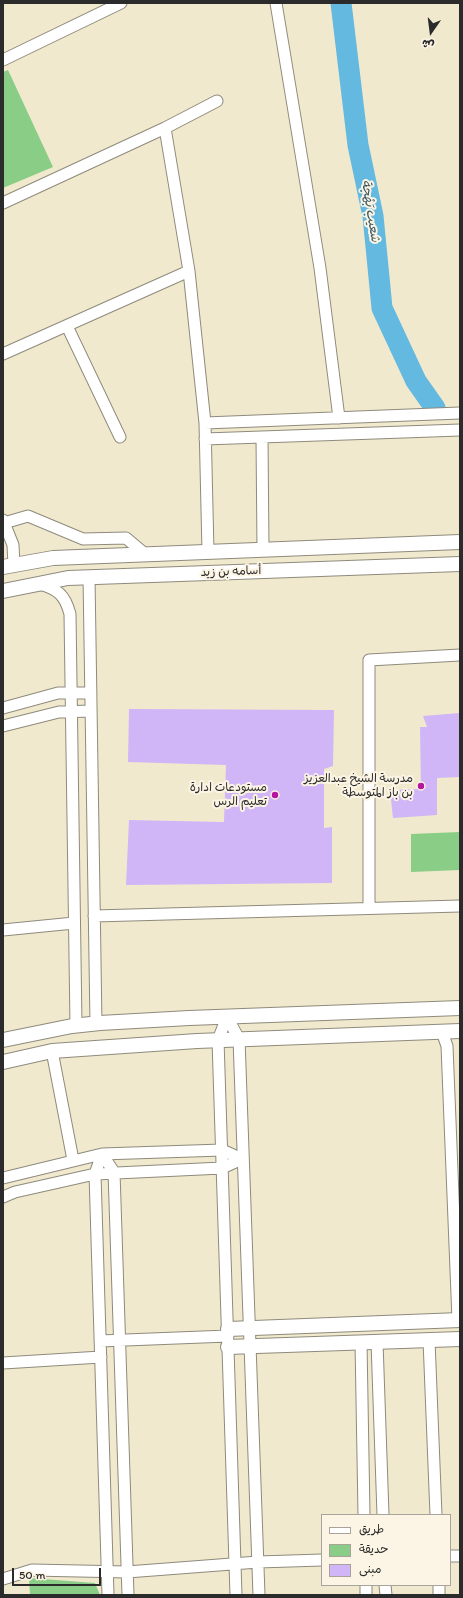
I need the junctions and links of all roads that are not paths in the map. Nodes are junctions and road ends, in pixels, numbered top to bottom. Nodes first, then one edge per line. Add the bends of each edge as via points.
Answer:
1 (122, 3) edge
2 (276, 3) edge
3 (3, 60) edge
4 (217, 101) dead end
5 (165, 128) junction
6 (3, 202) edge
7 (189, 271) junction
8 (67, 326) junction
9 (3, 354) edge
10 (460, 413) edge
11 (339, 418) junction
12 (206, 423) junction
13 (460, 430) edge
14 (120, 437) dead end
15 (262, 437) junction
16 (205, 439) junction
17 (4, 522) edge
18 (460, 542) edge
19 (263, 550) junction
20 (208, 552) junction
21 (145, 554) junction
22 (460, 564) edge
23 (8, 566) edge
24 (89, 577) junction
25 (39, 584) junction
26 (3, 591) edge
27 (460, 655) edge
28 (71, 693) junction
29 (91, 693) junction
30 (3, 708) edge
31 (91, 711) junction
32 (72, 712) junction
33 (3, 726) edge
34 (460, 906) edge
35 (369, 908) junction
36 (94, 916) junction
37 (74, 923) junction
38 (3, 930) edge
39 (460, 1008) edge
40 (227, 1017) junction
41 (96, 1024) junction
42 (76, 1025) junction
43 (460, 1031) edge
44 (442, 1032) junction
45 (239, 1039) junction
46 (3, 1040) edge
47 (218, 1040) junction
48 (52, 1051) junction
49 (3, 1062) edge
50 (222, 1150) junction
51 (102, 1154) junction
52 (242, 1159) junction
53 (73, 1160) junction
54 (222, 1168) junction
55 (114, 1172) junction
56 (95, 1174) junction
57 (3, 1178) edge
58 (3, 1197) edge
59 (459, 1320) edge
60 (250, 1328) junction
61 (228, 1337) junction
62 (460, 1339) edge
63 (120, 1340) junction
64 (429, 1340) junction
65 (100, 1341) junction
66 (361, 1342) junction
67 (377, 1342) junction
68 (250, 1346) junction
69 (101, 1357) junction
70 (3, 1363) edge
71 (364, 1514) edge
72 (383, 1514) edge
73 (436, 1514) edge
74 (321, 1560) edge
75 (258, 1562) junction
76 (236, 1564) junction
77 (107, 1571) junction
78 (128, 1572) junction
79 (3, 1579) edge
80 (108, 1595) edge
81 (128, 1595) edge
82 (236, 1595) edge
83 (259, 1595) edge

1 - 3 street
2 - 11 street via 320,268
4 - 5 street
5 - 6 street
5 - 7 street
7 - 8 street
7 - 12 street
8 - 9 street
8 - 14 street
10 - 11 street
11 - 12 street
12 - 16 street
13 - 15 street
15 - 16 street
15 - 19 street
16 - 20 street
17 - 21 street via 28,516 83,539 126,538
17 - 23 street via 13,545
18 - 19 street, أسامه بن زيد
19 - 20 street, أسامه بن زيد
20 - 21 street, أسامه بن زيد
21 - 23 street, أسامه بن زيد via 53,558
22 - 24 street, أسامه بن زيد
24 - 25 street, أسامه بن زيد
24 - 29 street
25 - 26 street, أسامه بن زيد
25 - 28 street via 54,588 67,601 70,614
27 - 35 street via 369,660
28 - 29 street
28 - 30 street via 58,693
28 - 32 street
29 - 31 street
31 - 32 street
31 - 36 street
32 - 33 street via 59,712
32 - 37 street
34 - 35 street
35 - 36 street
36 - 41 street
37 - 38 street
37 - 42 street
39 - 40 street
40 - 41 street
40 - 45 street
40 - 47 street
41 - 42 street
42 - 46 street
43 - 44 street
44 - 45 street
44 - 59 street via 447,1046
45 - 47 street
45 - 52 street
47 - 48 street
47 - 50 street
48 - 49 street
48 - 53 street
50 - 51 street
50 - 52 street
50 - 54 street
51 - 53 street
51 - 55 street
51 - 56 street
52 - 54 street
52 - 60 street
53 - 57 street
54 - 55 street
54 - 61 street
55 - 56 street
55 - 63 street
56 - 58 street
56 - 65 street
59 - 60 street
60 - 61 street
60 - 68 street
61 - 63 street
61 - 68 street
61 - 76 street
62 - 64 street
63 - 65 street
63 - 78 street
64 - 67 street
64 - 73 street
65 - 69 street
66 - 67 street
66 - 68 street
66 - 71 street
67 - 72 street
68 - 75 street
69 - 70 street
69 - 77 street
74 - 75 street
75 - 76 street
75 - 83 street
76 - 78 street
76 - 82 street
77 - 78 street
77 - 79 street via 32,1570
77 - 80 street
78 - 81 street

